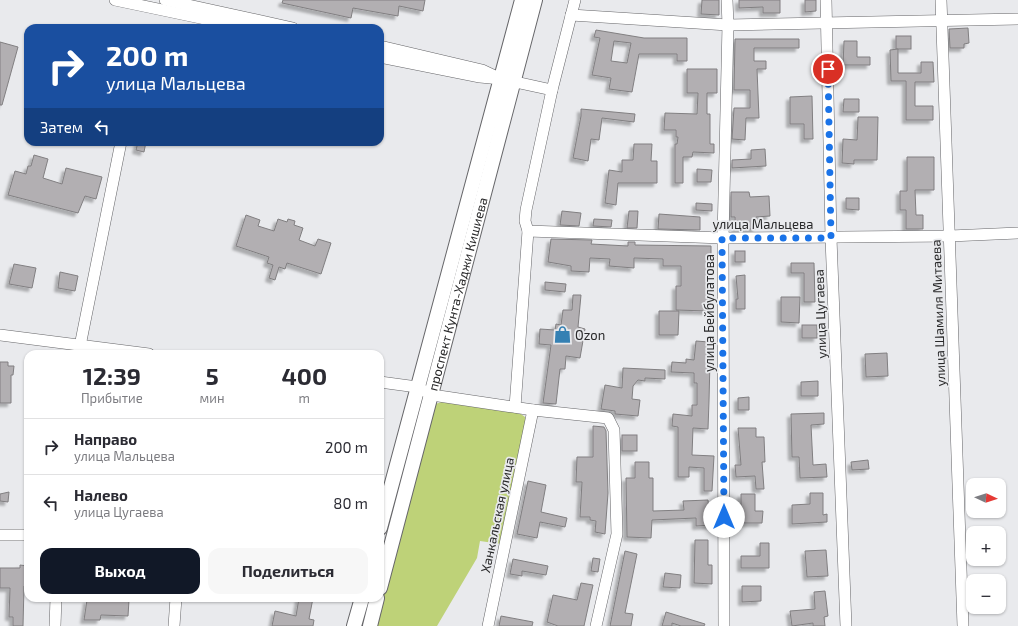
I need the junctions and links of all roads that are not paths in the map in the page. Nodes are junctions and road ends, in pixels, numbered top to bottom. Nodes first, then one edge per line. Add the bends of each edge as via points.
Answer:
1 (115, 0) edge
2 (165, 0) edge
3 (522, 0) edge
4 (535, 0) edge
5 (575, 0) edge
6 (727, 0) edge
7 (826, 0) edge
8 (940, 0) edge
9 (571, 15) junction
10 (1018, 19) edge
11 (941, 21) junction
12 (229, 24) edge
13 (275, 24) edge
14 (728, 24) junction
15 (827, 24) junction
16 (384, 47) edge
17 (384, 58) edge
18 (507, 80) junction
19 (552, 90) junction
20 (120, 146) edge
21 (528, 231) junction
22 (1018, 233) edge
23 (950, 236) junction
24 (722, 238) junction
25 (831, 238) junction
26 (0, 335) edge
27 (80, 346) junction
28 (114, 350) edge
29 (384, 383) edge
30 (417, 387) junction
31 (432, 395) junction
32 (515, 407) junction
33 (533, 410) junction
34 (384, 513) edge
35 (0, 535) edge
36 (24, 535) edge
37 (384, 573) edge
38 (56, 602) edge
39 (176, 602) edge
40 (361, 602) edge
41 (376, 602) edge
42 (55, 626) edge
43 (174, 626) edge
44 (354, 626) edge
45 (370, 626) edge
46 (488, 626) edge
47 (596, 626) edge
48 (724, 626) edge
49 (846, 626) edge
50 (963, 626) edge

1 - 12 street
2 - 13 street
3 - 18 main road, проспект Кунта-Хаджи Кишиева
4 - 18 main road, проспект Кунта-Хаджи Кишиева
5 - 9 street
6 - 14 street, улица Бейбулатова
7 - 15 street, улица Цугаева
8 - 11 street, улица Шамиля Митаева
9 - 14 street
9 - 19 street
10 - 11 street
11 - 15 street
11 - 23 street, улица Шамиля Митаева
14 - 15 street
14 - 24 street, улица Бейбулатова
15 - 25 street, улица Цугаева
16 - 18 street via 482,70
17 - 18 street
18 - 19 street
18 - 30 main road, проспект Кунта-Хаджи Кишиева
18 - 31 main road, проспект Кунта-Хаджи Кишиева
19 - 21 street via 526,210 525,221
20 - 27 street
21 - 24 street, улица Мальцева
21 - 32 street
22 - 23 street, улица Мальцева
23 - 25 street, улица Мальцева
23 - 50 street, улица Шамиля Митаева
24 - 25 street, улица Мальцева
24 - 48 street, улица Бейбулатова
25 - 49 street, улица Цугаева
26 - 27 street
27 - 28 street
29 - 30 street
30 - 31 street
30 - 34 main road, проспект Кунта-Хаджи Кишиева
31 - 32 street
31 - 37 main road, проспект Кунта-Хаджи Кишиева
32 - 33 street
33 - 46 street, Ханкальская улица
33 - 47 street via 608,418 614,430 617,534
35 - 36 street
38 - 42 street
39 - 43 street
40 - 44 main road
41 - 45 main road

